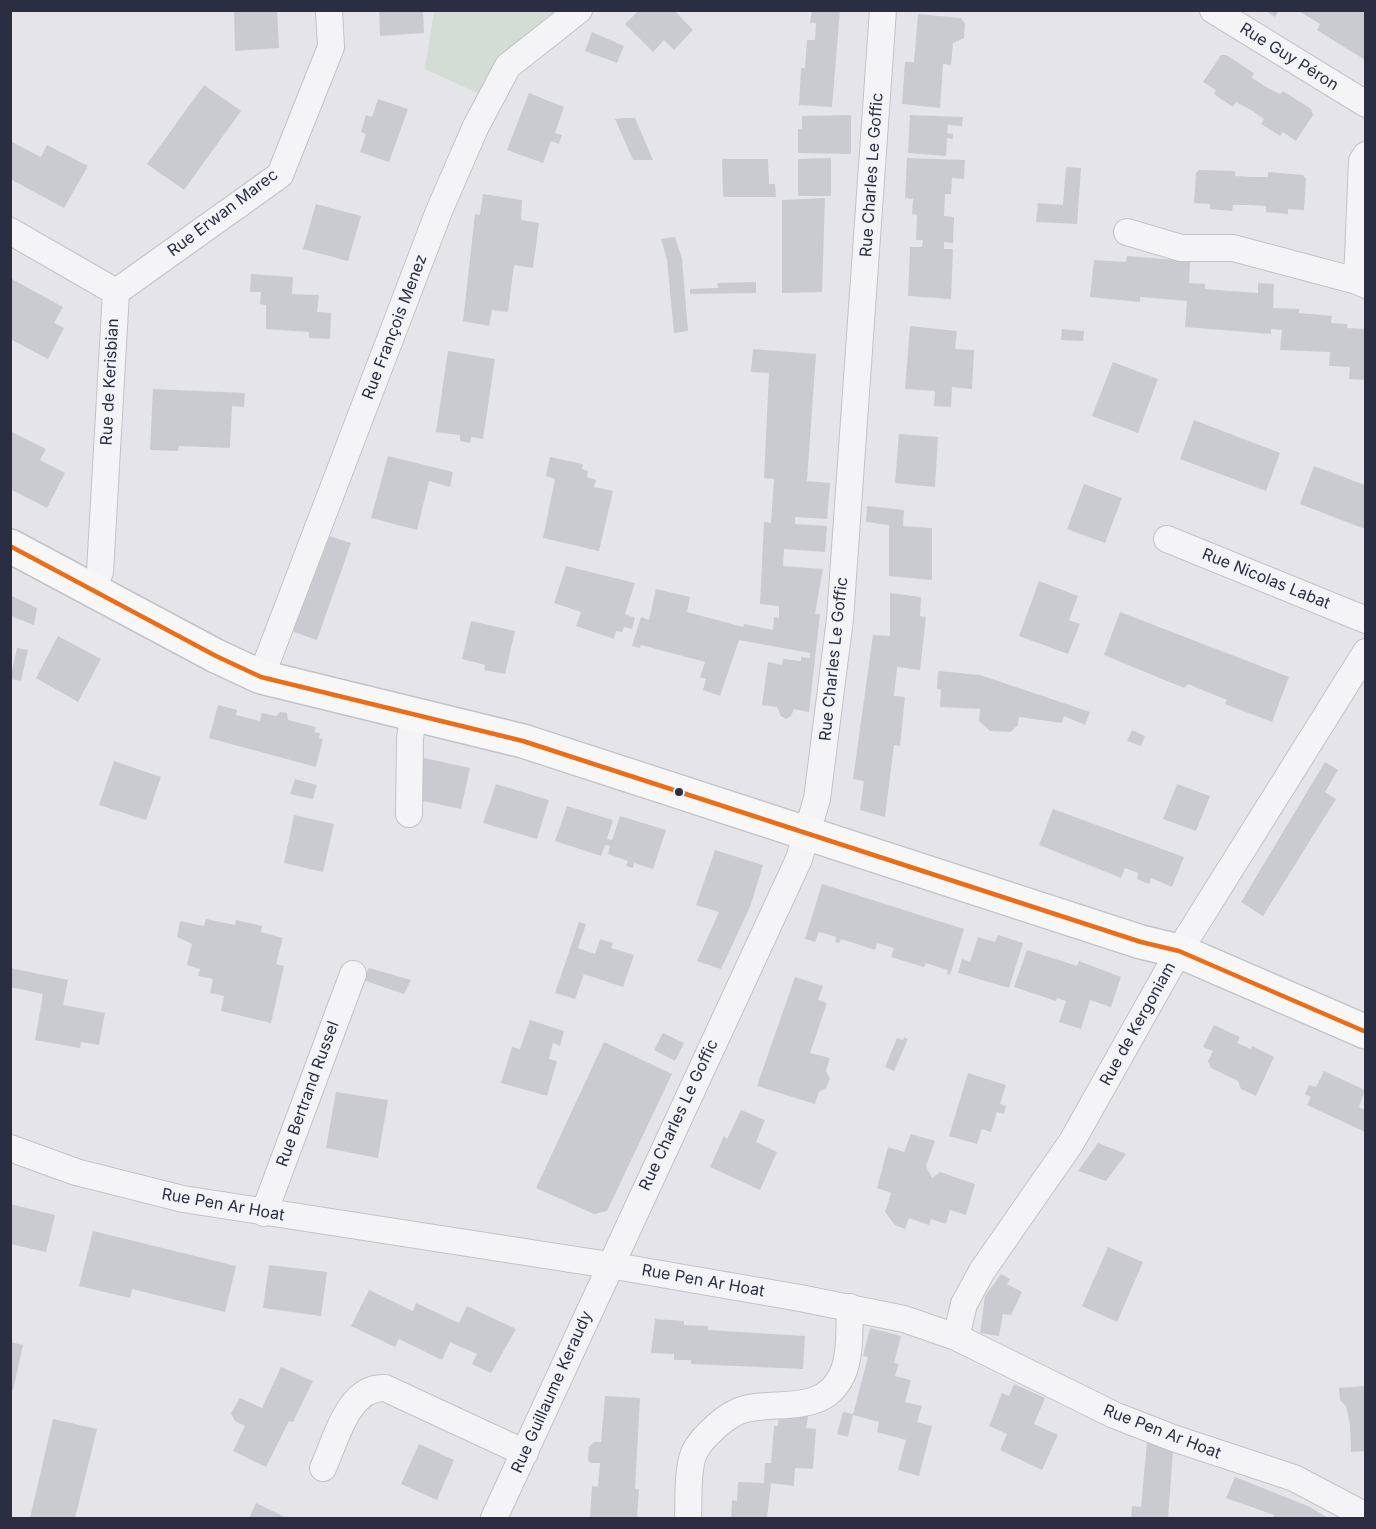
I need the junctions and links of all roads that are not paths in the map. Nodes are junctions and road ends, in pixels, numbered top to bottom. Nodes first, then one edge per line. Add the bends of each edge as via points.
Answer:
1 (329, 10) edge
2 (579, 10) edge
3 (883, 10) edge
4 (1213, 10) edge
5 (1365, 104) edge
6 (1365, 155) edge
7 (10, 231) edge
8 (1127, 232) dead end
9 (1361, 283) edge
10 (116, 292) junction
11 (1167, 539) dead end
12 (10, 546) edge
13 (91, 591) junction
14 (1365, 620) edge
15 (1365, 652) edge
16 (261, 677) junction
17 (414, 713) junction
18 (409, 814) dead end
19 (808, 832) junction
20 (1179, 951) junction
21 (353, 975) dead end
22 (1365, 1032) edge
23 (10, 1148) edge
24 (264, 1213) junction
25 (609, 1265) junction
26 (850, 1307) junction
27 (956, 1337) junction
28 (525, 1453) junction
29 (323, 1468) dead end
30 (1365, 1516) edge
31 (494, 1518) edge
32 (688, 1518) edge

1 - 10 street, Rue Erwan Marec via 331,47 280,175
2 - 16 street, Rue François Menez via 508,66 476,126 435,222
3 - 19 street, Rue Charles Le Goffic via 840,619 817,799
4 - 5 street, Rue Guy Péron
6 - 9 street
7 - 10 street
8 - 9 street via 1181,248 1233,248
10 - 13 street, Rue de Kerisbian via 100,572
11 - 14 street, Rue Nicolas Labat
12 - 13 street
13 - 16 street
15 - 20 street, Rue de Kergoniam
16 - 17 street
17 - 18 street
17 - 19 street via 523,741
19 - 20 street
19 - 25 street, Rue Charles Le Goffic
20 - 22 street
20 - 27 street, Rue de Kergoniam via 1071,1143 982,1270 964,1304
21 - 24 street, Rue Bertrand Russel
23 - 24 street, Rue Pen Ar Hoat via 125,1186
24 - 25 street, Rue Pen Ar Hoat
25 - 26 street, Rue Pen Ar Hoat
25 - 28 street, Rue Guillaume Keraudy
26 - 27 street, Rue Pen Ar Hoat via 904,1319
26 - 32 street via 846,1360 832,1389 799,1405 740,1411 704,1438 692,1458
27 - 30 street, Rue Pen Ar Hoat via 1114,1415 1294,1478
28 - 29 street via 386,1388 374,1387 353,1404
28 - 31 street, Rue Guillaume Keraudy

